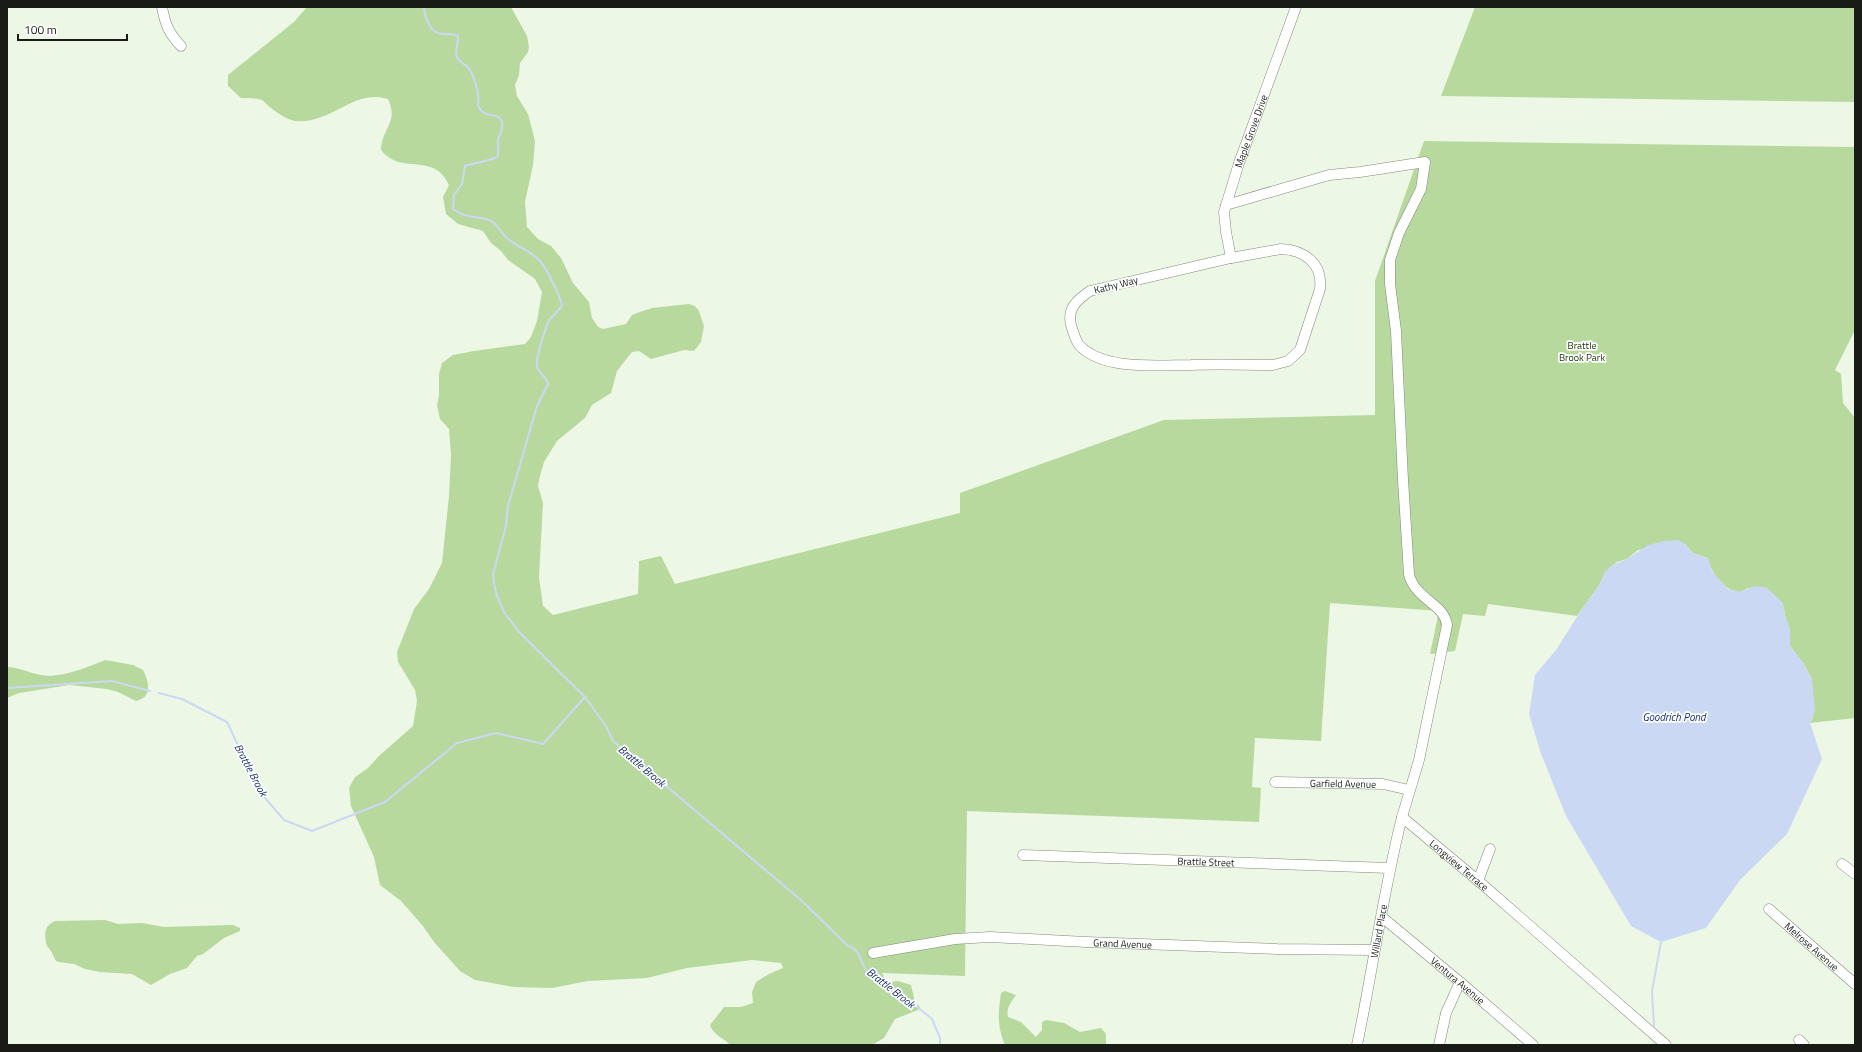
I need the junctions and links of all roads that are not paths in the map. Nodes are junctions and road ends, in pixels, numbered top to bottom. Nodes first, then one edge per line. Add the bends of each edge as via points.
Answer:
1 (162, 7) edge
2 (1296, 7) edge
3 (181, 46) dead end
4 (1226, 205) junction
5 (1231, 258) junction
6 (1276, 782) dead end
7 (1409, 790) junction
8 (1402, 817) junction
9 (1490, 849) dead end
10 (1023, 855) dead end
11 (1842, 864) dead end
12 (1389, 868) junction
13 (1855, 874) edge
14 (1478, 881) junction
15 (1769, 909) dead end
16 (1382, 917) junction
17 (1374, 950) junction
18 (873, 953) dead end
19 (1460, 982) junction
20 (1855, 984) edge
21 (1357, 1045) edge
22 (1439, 1045) edge
23 (1533, 1045) edge
24 (1666, 1045) edge

1 - 3 street via 166,27
2 - 4 street, Maple Grove Drive
4 - 5 street, Maple Grove Drive via 1224,219
4 - 7 street via 1329,175 1425,162 1421,189 1398,233 1390,260 1390,284 1396,331 1409,574 1416,590 1439,609 1446,623 1420,760
5 - 5 street, Kathy Way via 1293,249 1310,259 1317,267 1321,280 1320,289 1300,350 1288,360 1273,365 1130,365 1087,351 1074,336 1070,320 1071,310 1080,298 1090,291
6 - 7 street, Garfield Avenue via 1383,784
7 - 8 street
8 - 12 street, Willard Place
8 - 14 street, Longview Terrace
9 - 14 street
10 - 12 street, Brattle Street
11 - 13 street
12 - 16 street, Willard Place
14 - 24 street, Longview Terrace
15 - 20 street, Melrose Avenue
16 - 17 street, Willard Place
16 - 19 street, Ventura Avenue
17 - 18 street, Grand Avenue via 990,937 955,939
17 - 21 street, Willard Place
19 - 22 street via 1446,1013
19 - 23 street, Ventura Avenue

